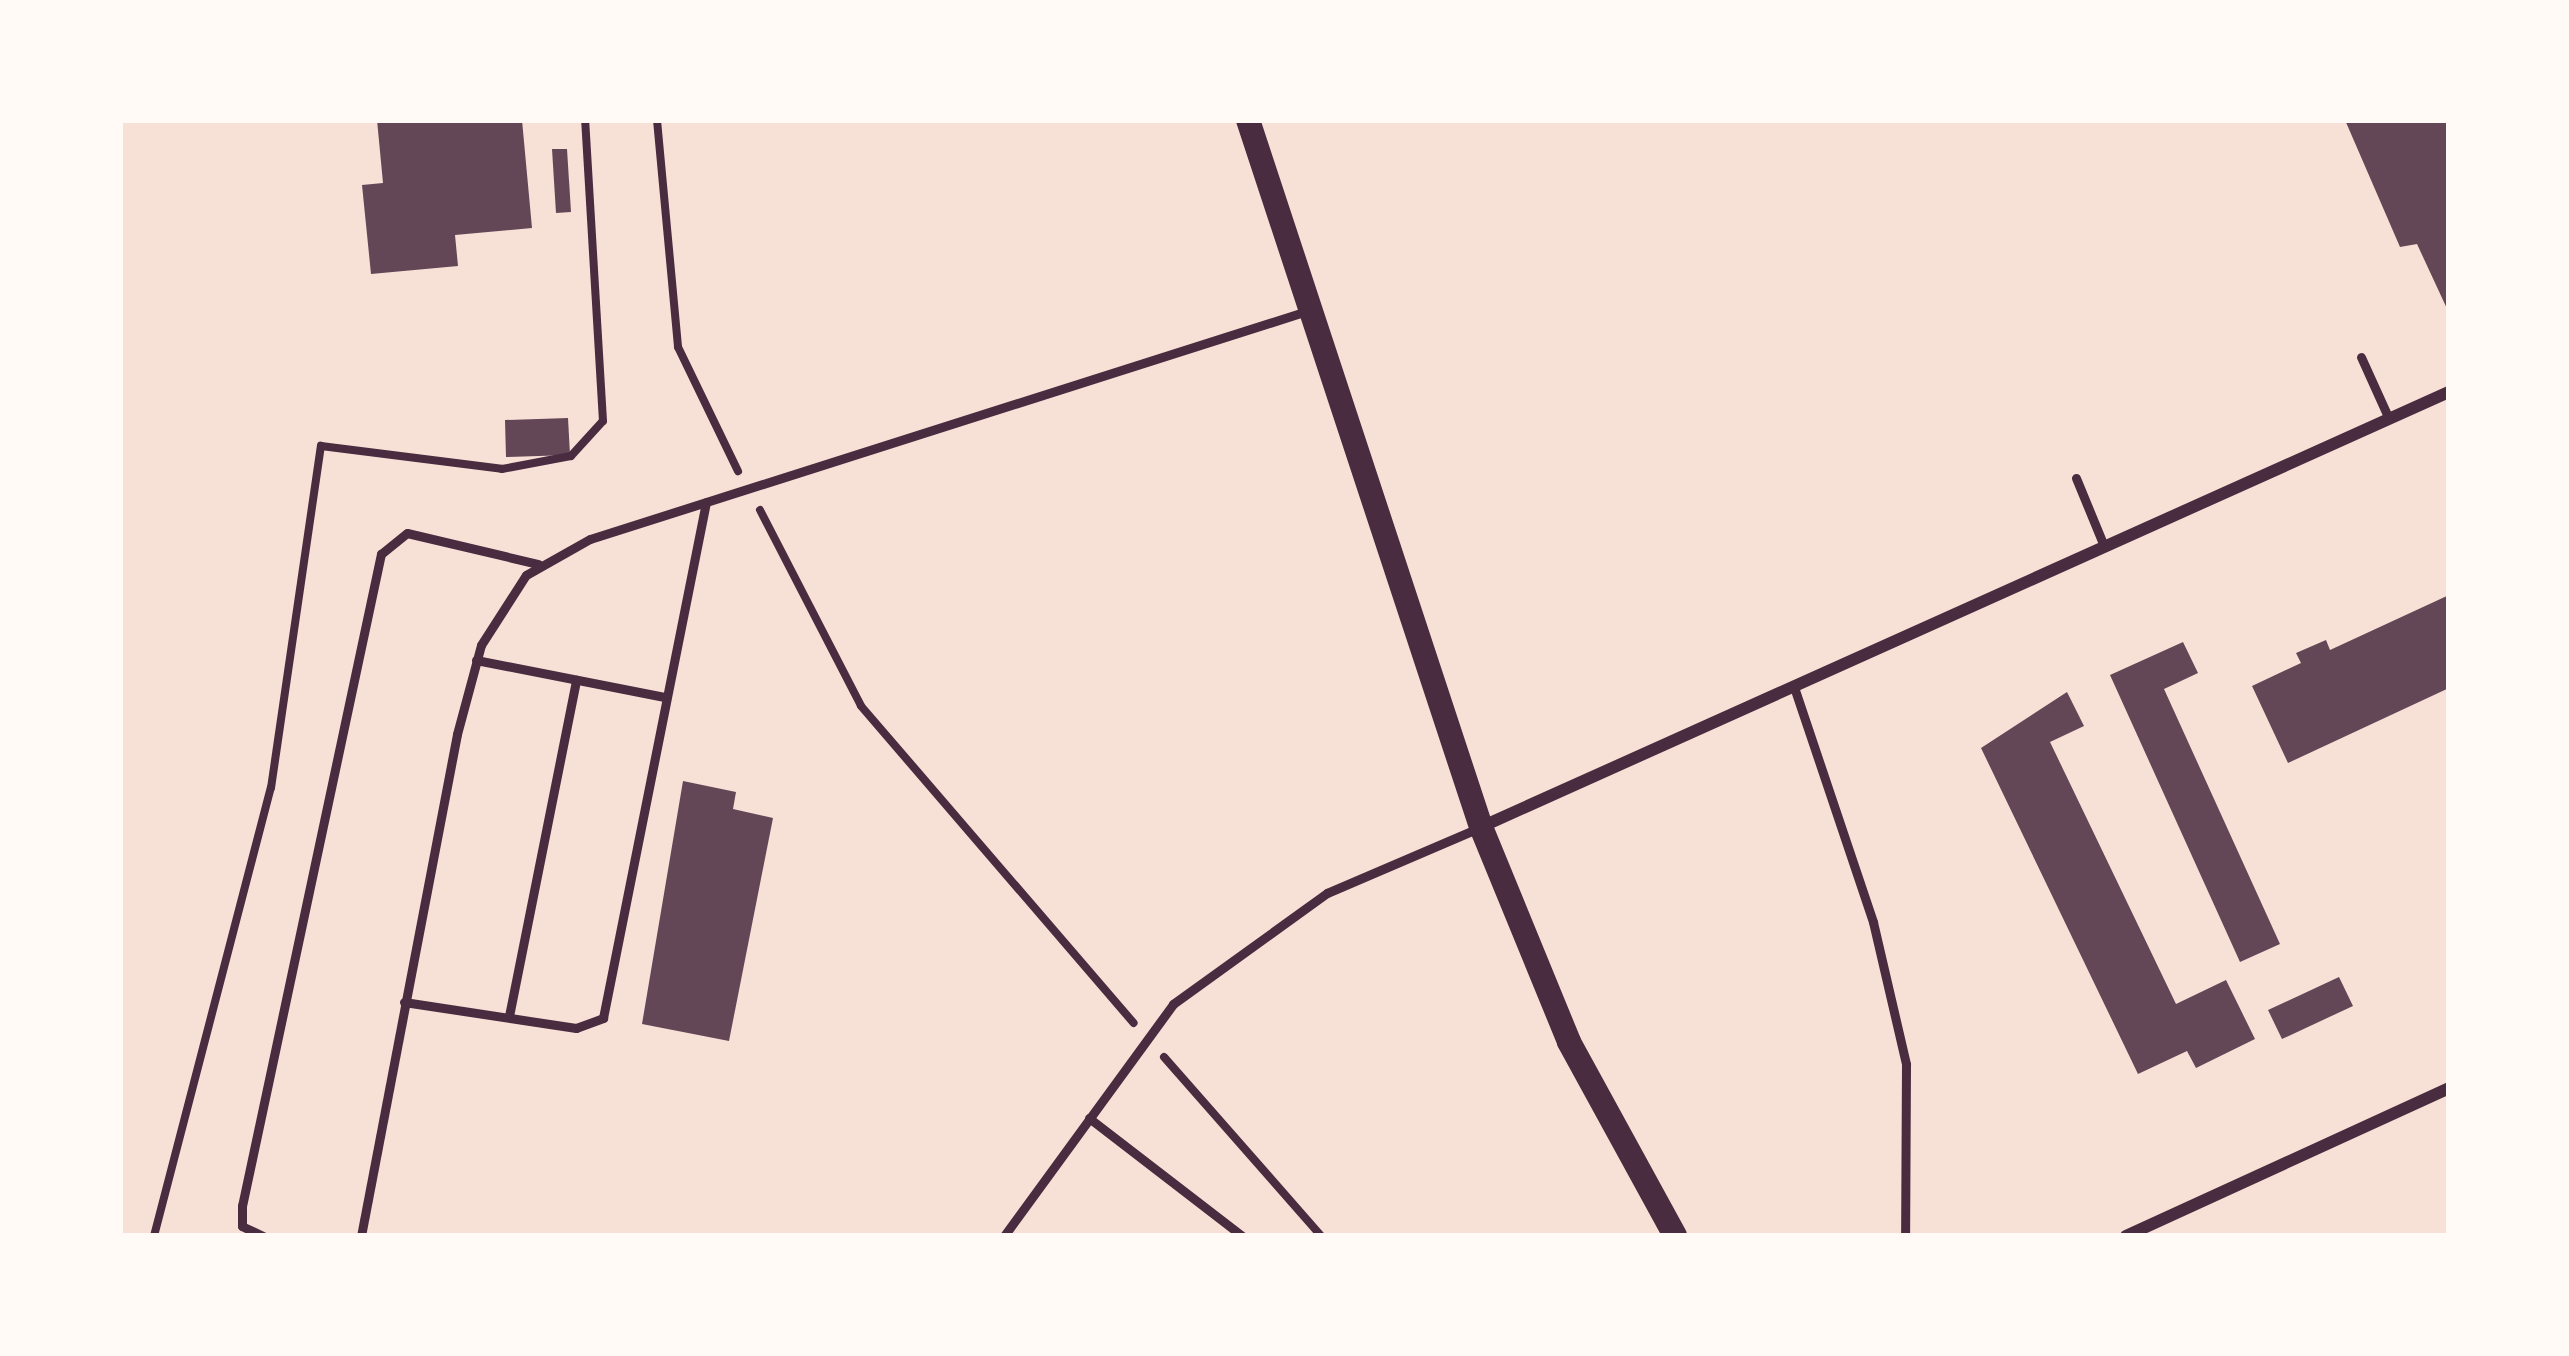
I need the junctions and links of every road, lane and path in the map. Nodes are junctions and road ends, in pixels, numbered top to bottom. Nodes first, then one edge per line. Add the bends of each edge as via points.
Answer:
1 (585, 120) edge
2 (657, 120) edge
3 (1248, 120) edge
4 (1304, 312) junction
5 (2361, 357) dead end
6 (2449, 392) edge
7 (2390, 419) junction
8 (2076, 478) dead end
9 (749, 489) junction
10 (706, 502) junction
11 (2104, 546) junction
12 (538, 564) junction
13 (476, 660) junction
14 (576, 680) junction
15 (1795, 690) junction
16 (664, 697) junction
17 (1481, 827) junction
18 (404, 1002) junction
19 (508, 1016) junction
20 (1145, 1036) junction
21 (2449, 1088) edge
22 (1089, 1118) junction
23 (154, 1236) edge
24 (263, 1236) edge
25 (361, 1236) edge
26 (1004, 1236) edge
27 (1242, 1236) edge
28 (1321, 1236) edge
29 (1675, 1236) edge
30 (1905, 1236) edge
31 (2126, 1236) edge

1 - 23 path via 603,421 571,456 502,469 321,446 271,788
2 - 9 path via 678,347
3 - 4 main road
4 - 9 lane
4 - 17 main road
5 - 7 lane
6 - 7 street
7 - 11 street
8 - 11 lane
9 - 10 lane
9 - 20 path via 861,706
10 - 12 lane
10 - 16 lane
11 - 15 street
12 - 13 lane
12 - 24 lane via 407,532 381,554 242,1206 242,1226
13 - 14 lane
13 - 18 lane
14 - 16 lane
14 - 19 lane
15 - 17 street
15 - 30 lane via 1874,922 1906,1064
16 - 19 lane via 603,1018 586,1029
17 - 20 lane via 1287,917
17 - 29 main road via 1569,1042
18 - 19 lane
18 - 25 lane
20 - 22 lane
20 - 28 path
21 - 31 street
22 - 26 lane
22 - 27 lane

